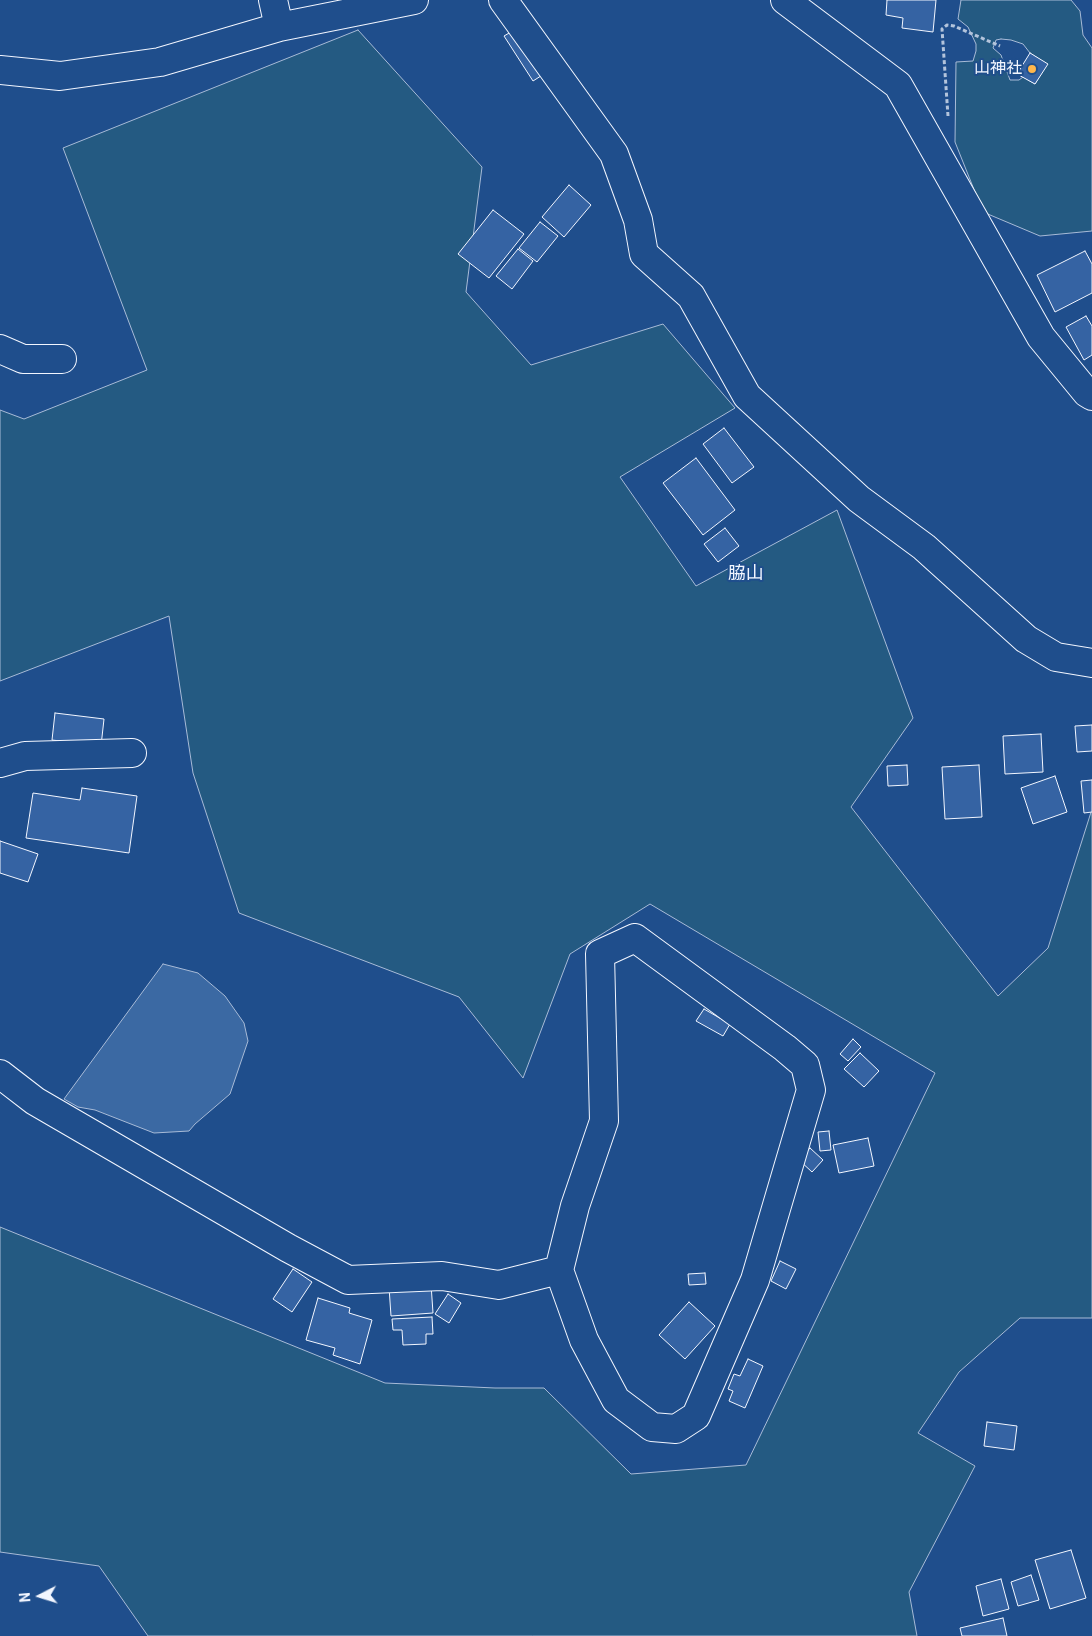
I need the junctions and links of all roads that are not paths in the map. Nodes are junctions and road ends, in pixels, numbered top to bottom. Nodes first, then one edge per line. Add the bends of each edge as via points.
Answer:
1 (273, 0) edge
2 (414, 0) edge
3 (503, 0) edge
4 (785, 0) edge
5 (279, 28) junction
6 (0, 70) edge
7 (0, 349) edge
8 (62, 359) dead end
9 (1092, 396) edge
10 (1092, 663) edge
11 (132, 753) dead end
12 (0, 763) edge
13 (0, 1074) edge
14 (559, 1270) junction

1 - 5 street
2 - 5 street
3 - 10 street via 614,154 638,220 644,254 692,296 747,396 860,499 924,547 1026,639 1056,657
4 - 9 street via 898,85 1041,337
5 - 6 street via 160,62 60,76
7 - 8 street via 23,358
11 - 12 street via 25,756
13 - 14 street via 35,1101 348,1280 442,1276 499,1285
14 - 14 street via 575,1206 604,1121 600,954 634,938 786,1048 805,1065 811,1090 755,1280 696,1416 676,1429 652,1427 616,1400 584,1340

